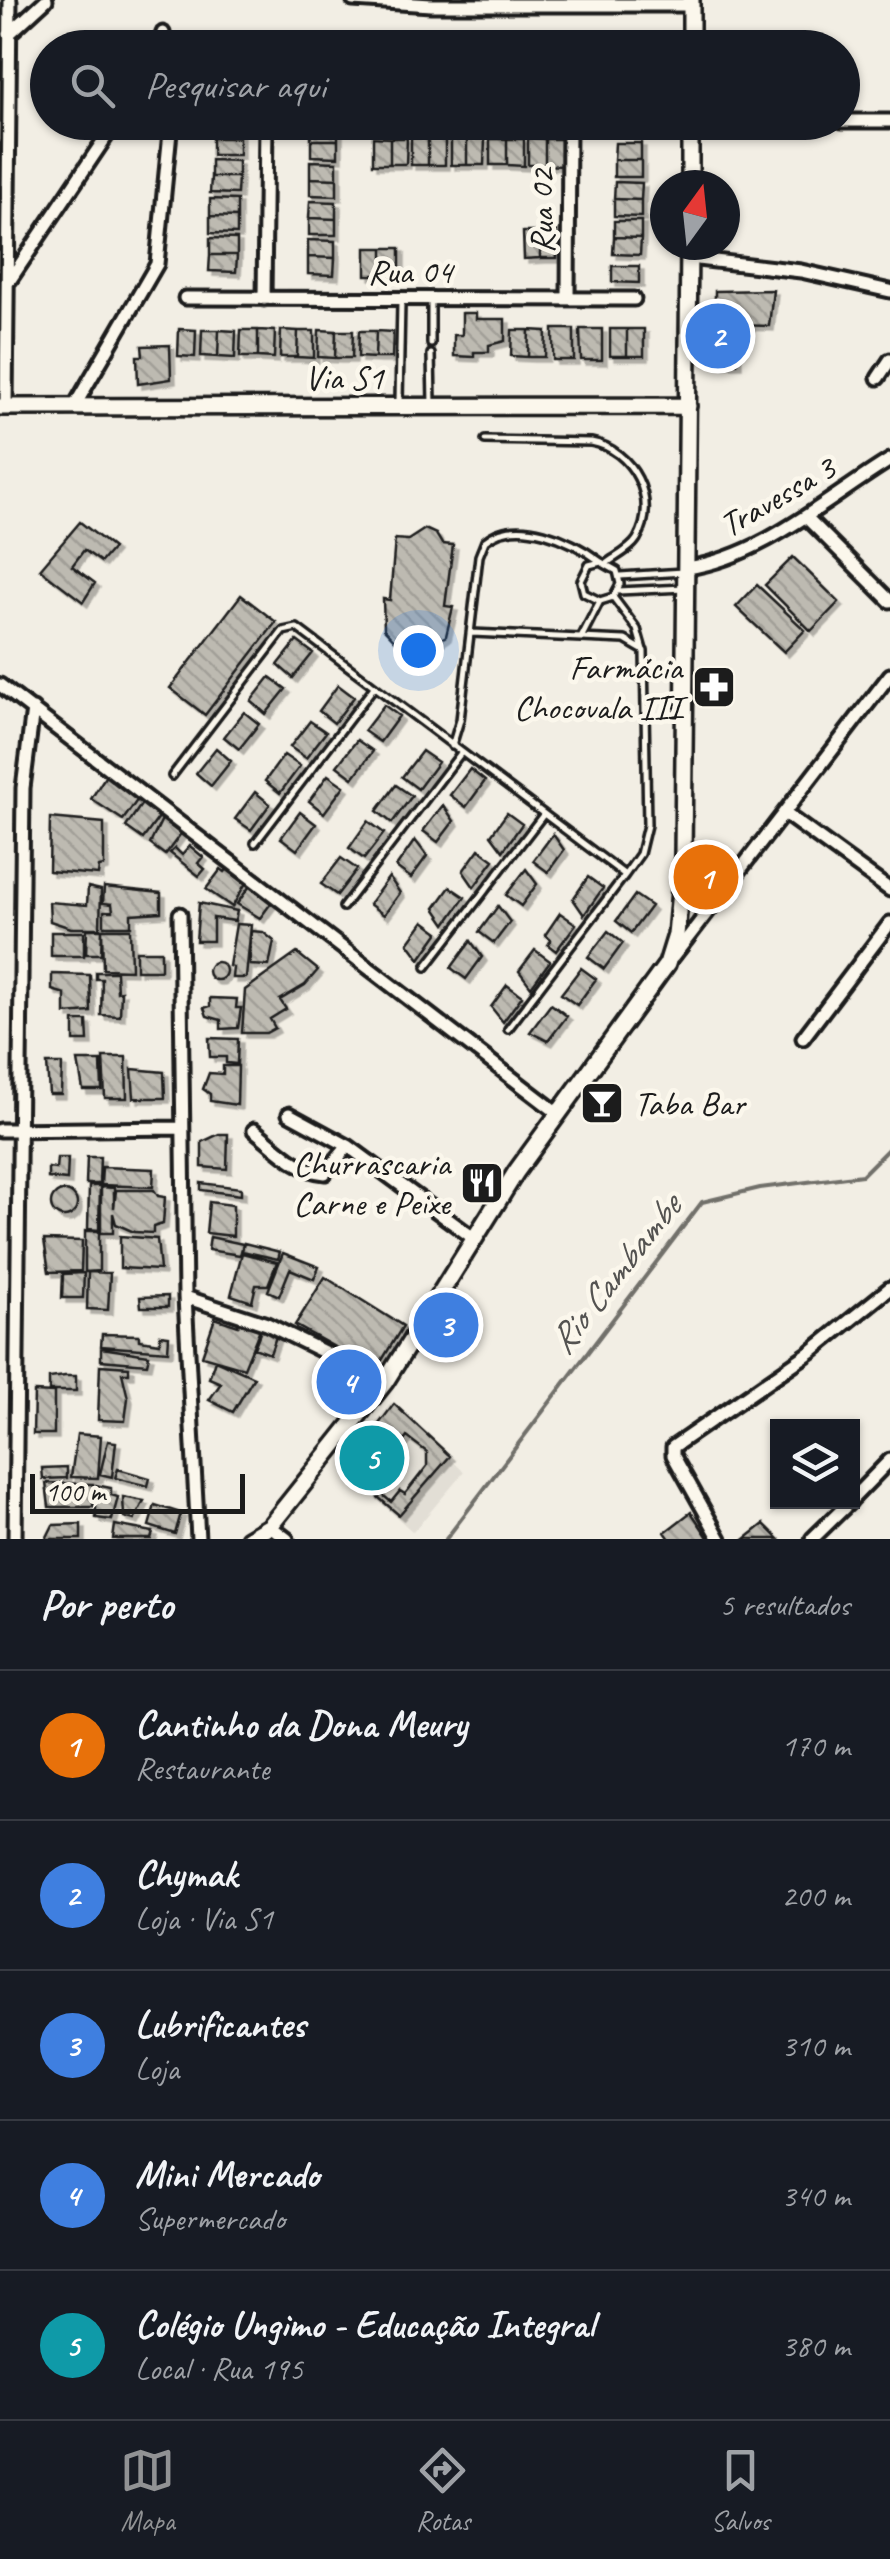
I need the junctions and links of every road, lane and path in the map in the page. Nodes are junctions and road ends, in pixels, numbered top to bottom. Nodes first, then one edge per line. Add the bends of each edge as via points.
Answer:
1 (10, 0) edge
2 (46, 0) edge
3 (353, 0) edge
4 (691, 3) edge
5 (691, 30) edge
6 (9, 34) junction
7 (860, 121) edge
8 (890, 122) edge
9 (104, 140) edge
10 (169, 140) edge
11 (266, 140) edge
12 (569, 140) edge
13 (690, 140) edge
14 (690, 170) edge
15 (689, 260) edge
16 (739, 260) edge
17 (10, 280) junction
18 (890, 291) edge
19 (185, 298) dead end
20 (264, 298) junction
21 (400, 299) junction
22 (431, 299) junction
23 (568, 299) junction
24 (634, 300) dead end
25 (431, 344) dead end
26 (431, 354) dead end
27 (890, 360) edge
28 (878, 378) dead end
29 (399, 406) junction
30 (432, 406) junction
31 (688, 406) junction
32 (3, 407) edge
33 (74, 407) junction
34 (485, 440) dead end
35 (890, 460) edge
36 (806, 517) junction
37 (604, 563) junction
38 (619, 576) junction
39 (687, 576) junction
40 (615, 594) junction
41 (600, 601) junction
42 (890, 601) edge
43 (472, 633) junction
44 (582, 636) junction
45 (644, 651) junction
46 (890, 675) edge
47 (0, 685) edge
48 (374, 687) junction
49 (32, 709) junction
50 (452, 746) junction
51 (461, 753) junction
52 (172, 776) dead end
53 (784, 813) junction
54 (543, 814) junction
55 (255, 843) dead end
56 (625, 875) junction
57 (890, 890) edge
58 (343, 908) dead end
59 (180, 914) dead end
60 (890, 924) edge
61 (667, 964) junction
62 (426, 967) dead end
63 (508, 1028) dead end
64 (803, 1038) dead end
65 (289, 1114) dead end
66 (559, 1114) junction
67 (180, 1128) junction
68 (0, 1130) edge
69 (21, 1130) junction
70 (254, 1130) dead end
71 (348, 1146) junction
72 (472, 1237) junction
73 (890, 1288) edge
74 (185, 1298) junction
75 (385, 1382) junction
76 (890, 1460) edge
77 (860, 1491) edge
78 (842, 1509) edge
79 (270, 1526) junction
80 (15, 1539) edge
81 (198, 1539) edge
82 (248, 1539) edge
83 (287, 1539) edge
84 (720, 1539) edge
85 (812, 1539) edge

1 - 6 street
2 - 6 street
3 - 4 street
4 - 5 street
6 - 17 street
7 - 8 street
9 - 17 street
10 - 33 street via 157,264
11 - 20 street
12 - 23 street, Rua 02
13 - 14 street
15 - 31 street
16 - 18 street
17 - 32 street
19 - 20 street, Rua 04
20 - 21 street, Rua 04
21 - 22 street, Rua 04
21 - 29 lane
22 - 23 street, Rua 04
22 - 25 lane
23 - 24 street, Rua 04
26 - 30 lane
27 - 28 street
29 - 30 street, Via S1
29 - 33 street, Via S1
30 - 31 street, Via S1
31 - 39 street
32 - 33 street, Via S1
34 - 37 lane via 591,442 622,454 642,490 644,520 634,544
35 - 36 street, Travessa 3
36 - 39 street, Travessa 3
36 - 42 street
37 - 38 lane
37 - 41 lane via 589,566 581,581 584,593
37 - 43 lane via 565,539 496,532 479,556
38 - 39 lane
38 - 40 lane
39 - 40 lane
39 - 61 street via 684,858
40 - 41 lane
40 - 45 lane
41 - 44 lane
43 - 44 lane
43 - 50 lane
44 - 45 lane via 625,640
45 - 56 lane via 647,825 640,854
46 - 53 street
47 - 49 street
48 - 50 lane
48 - 52 lane via 290,627
48 - 55 lane
49 - 66 street
49 - 69 street via 23,788
50 - 51 lane
51 - 54 lane
51 - 58 lane
53 - 57 street
53 - 61 street
54 - 56 lane
54 - 62 lane
56 - 63 lane
59 - 67 street
60 - 64 street
61 - 66 street
65 - 71 street
66 - 72 street
67 - 69 street
67 - 74 street
68 - 69 street
69 - 80 street
70 - 71 street via 319,1173
71 - 72 street
72 - 75 street
73 - 84 street via 673,1447
74 - 75 street via 267,1324
74 - 81 street
75 - 79 street
76 - 77 street
78 - 85 street
79 - 82 street
79 - 83 street

